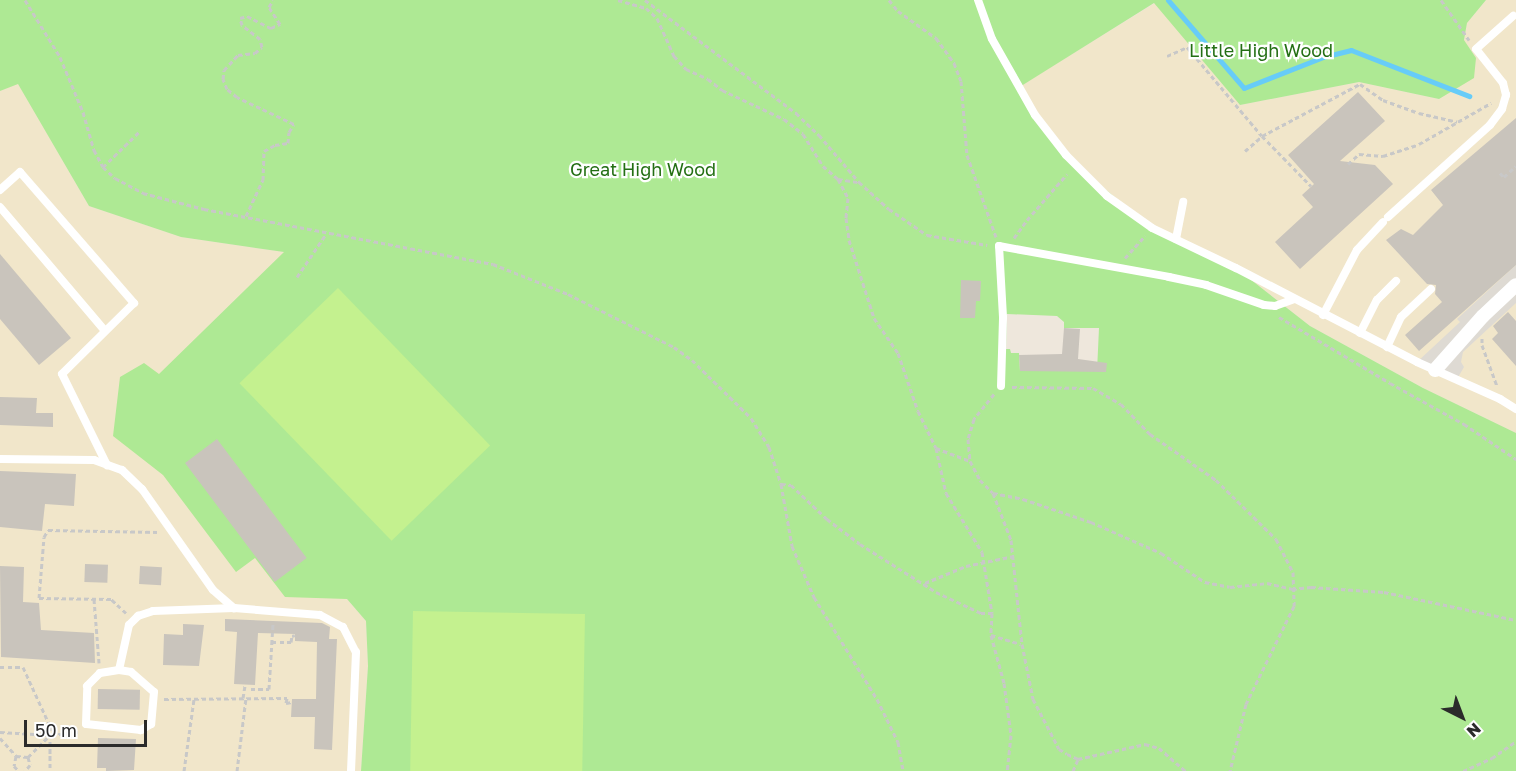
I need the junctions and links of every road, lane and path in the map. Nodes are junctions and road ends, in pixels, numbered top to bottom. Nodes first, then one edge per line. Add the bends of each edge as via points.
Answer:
1 (25, 0) edge
2 (273, 0) edge
3 (618, 0) edge
4 (645, 0) edge
5 (888, 0) edge
6 (978, 0) edge
7 (1441, 0) edge
8 (651, 5) junction
9 (646, 8) junction
10 (1513, 15) dead end
11 (1476, 49) junction
12 (1167, 56) dead end
13 (1506, 95) junction
14 (1456, 122) junction
15 (139, 132) dead end
16 (1262, 136) junction
17 (1245, 151) dead end
18 (1348, 164) dead end
19 (1076, 165) junction
20 (1516, 166) edge
21 (103, 167) junction
22 (1500, 173) dead end
23 (838, 179) junction
24 (859, 182) junction
25 (1311, 186) dead end
26 (0, 190) edge
27 (1183, 202) dead end
28 (0, 207) edge
29 (246, 216) junction
30 (1152, 228) junction
31 (326, 234) junction
32 (1176, 239) junction
33 (1004, 247) junction
34 (1123, 268) junction
35 (297, 277) dead end
36 (1396, 282) dead end
37 (1516, 285) edge
38 (1431, 289) dead end
39 (1294, 299) junction
40 (1264, 305) junction
41 (1323, 315) junction
42 (1483, 316) junction
43 (105, 331) junction
44 (1360, 333) junction
45 (1387, 347) junction
46 (1435, 370) junction
47 (1001, 386) junction
48 (1500, 399) junction
49 (1516, 410) edge
50 (936, 448) junction
51 (0, 459) edge
52 (1516, 459) edge
53 (970, 461) junction
54 (107, 465) junction
55 (781, 484) junction
56 (993, 493) junction
57 (172, 532) junction
58 (1014, 556) junction
59 (985, 562) junction
60 (925, 583) junction
61 (1292, 589) junction
62 (94, 599) junction
63 (234, 608) junction
64 (273, 613) junction
65 (992, 613) junction
66 (133, 620) junction
67 (1516, 620) edge
68 (295, 635) dead end
69 (991, 635) junction
70 (272, 642) junction
71 (1022, 644) junction
72 (0, 667) edge
73 (119, 670) junction
74 (100, 673) junction
75 (245, 685) dead end
76 (251, 689) dead end
77 (269, 689) junction
78 (245, 698) junction
79 (269, 698) junction
80 (154, 699) junction
81 (194, 699) junction
82 (291, 702) dead end
83 (86, 724) junction
84 (0, 732) edge
85 (51, 735) junction
86 (0, 738) edge
87 (1516, 741) edge
88 (16, 756) junction
89 (28, 757) junction
90 (1078, 759) junction
91 (16, 770) edge
92 (27, 771) edge
93 (50, 771) edge
94 (184, 771) edge
95 (237, 771) edge
96 (351, 771) edge
97 (903, 771) edge
98 (1007, 771) edge
99 (1073, 771) edge
100 (1185, 771) edge
101 (1230, 771) edge
102 (1463, 771) edge

1 - 21 path via 60,57
2 - 29 path via 269,7 280,24 271,28 247,16 240,18 242,25 260,39 262,47 255,53 238,55 224,70 227,89 237,97 294,124 288,143 264,151 263,180
3 - 9 path
4 - 8 path
5 - 33 path via 936,38 954,63 960,81 967,155
6 - 19 lane via 992,39 1017,88
7 - 11 path
8 - 9 path
8 - 24 path via 796,114
9 - 23 path via 657,18 674,56 686,69 784,119 803,134 823,166
10 - 11 lane
11 - 13 lane via 1503,83
12 - 16 path via 1187,47
13 - 14 path
13 - 41 lane via 1502,109 1490,125 1385,220 1358,250
14 - 16 path via 1383,100 1360,84
14 - 18 path via 1419,144 1383,156 1359,154
15 - 21 path
16 - 17 path
16 - 25 path
19 - 30 lane via 1107,196
19 - 33 path
20 - 22 path via 1504,177
21 - 29 path via 143,193
23 - 24 path
23 - 50 path via 848,198 849,240 874,318 898,353
24 - 33 path via 927,235
26 - 43 lane via 20,172 134,303
27 - 32 lane
28 - 43 lane
29 - 31 path
30 - 32 lane
30 - 34 path via 1132,248
31 - 35 path
31 - 55 path via 493,264 568,294 674,347 724,388 751,418 769,447
32 - 39 lane
33 - 34 lane
33 - 47 lane
34 - 40 lane via 1206,285
36 - 44 lane via 1377,300
37 - 42 street
38 - 45 lane via 1401,317
39 - 40 lane via 1275,306
39 - 41 lane
40 - 52 path via 1286,323 1464,424
41 - 44 lane
42 - 46 street
42 - 48 path via 1482,345
43 - 54 lane via 62,374
44 - 45 lane
45 - 46 lane
46 - 48 lane
47 - 53 path via 974,419 968,439
47 - 61 path via 1093,387 1121,404 1150,434 1216,480 1276,539 1293,572
48 - 49 lane
50 - 53 path
50 - 59 path via 946,493 978,543
51 - 54 lane via 94,460
53 - 56 path
54 - 57 lane via 122,470 142,489
55 - 60 path via 791,485 827,519
55 - 97 path via 792,546 814,597 886,716 898,742
56 - 58 path
56 - 61 path via 1091,522 1161,553 1205,582 1230,587 1267,583
57 - 62 path via 48,530 44,537 39,598
57 - 63 lane via 213,590
58 - 59 path
58 - 71 path
59 - 60 path
59 - 65 path
60 - 65 path via 966,607
61 - 67 path via 1384,592
61 - 101 path via 1294,606 1246,704
62 - 66 path via 111,599
62 - 74 path
63 - 64 lane
63 - 66 lane via 153,611
64 - 70 path
64 - 96 lane via 320,615 342,627 356,652
65 - 69 path
66 - 73 lane
68 - 70 path via 291,642
69 - 71 path
69 - 98 path via 1004,683 1011,735
70 - 77 path
71 - 90 path via 1033,699 1059,749
72 - 85 path via 23,667
73 - 74 lane
73 - 80 lane via 131,672 148,683
74 - 83 lane via 87,686
75 - 78 path
76 - 77 path
77 - 79 path
78 - 79 path
78 - 81 path
78 - 95 path
79 - 82 path via 287,698 286,703
80 - 81 path
80 - 83 lane via 151,724 141,730
81 - 94 path
83 - 85 path via 80,732
84 - 85 path
85 - 89 path
85 - 93 path
86 - 88 path
87 - 102 path
88 - 89 path
88 - 91 path
89 - 92 path
90 - 99 path
90 - 100 path via 1144,744 1159,748

